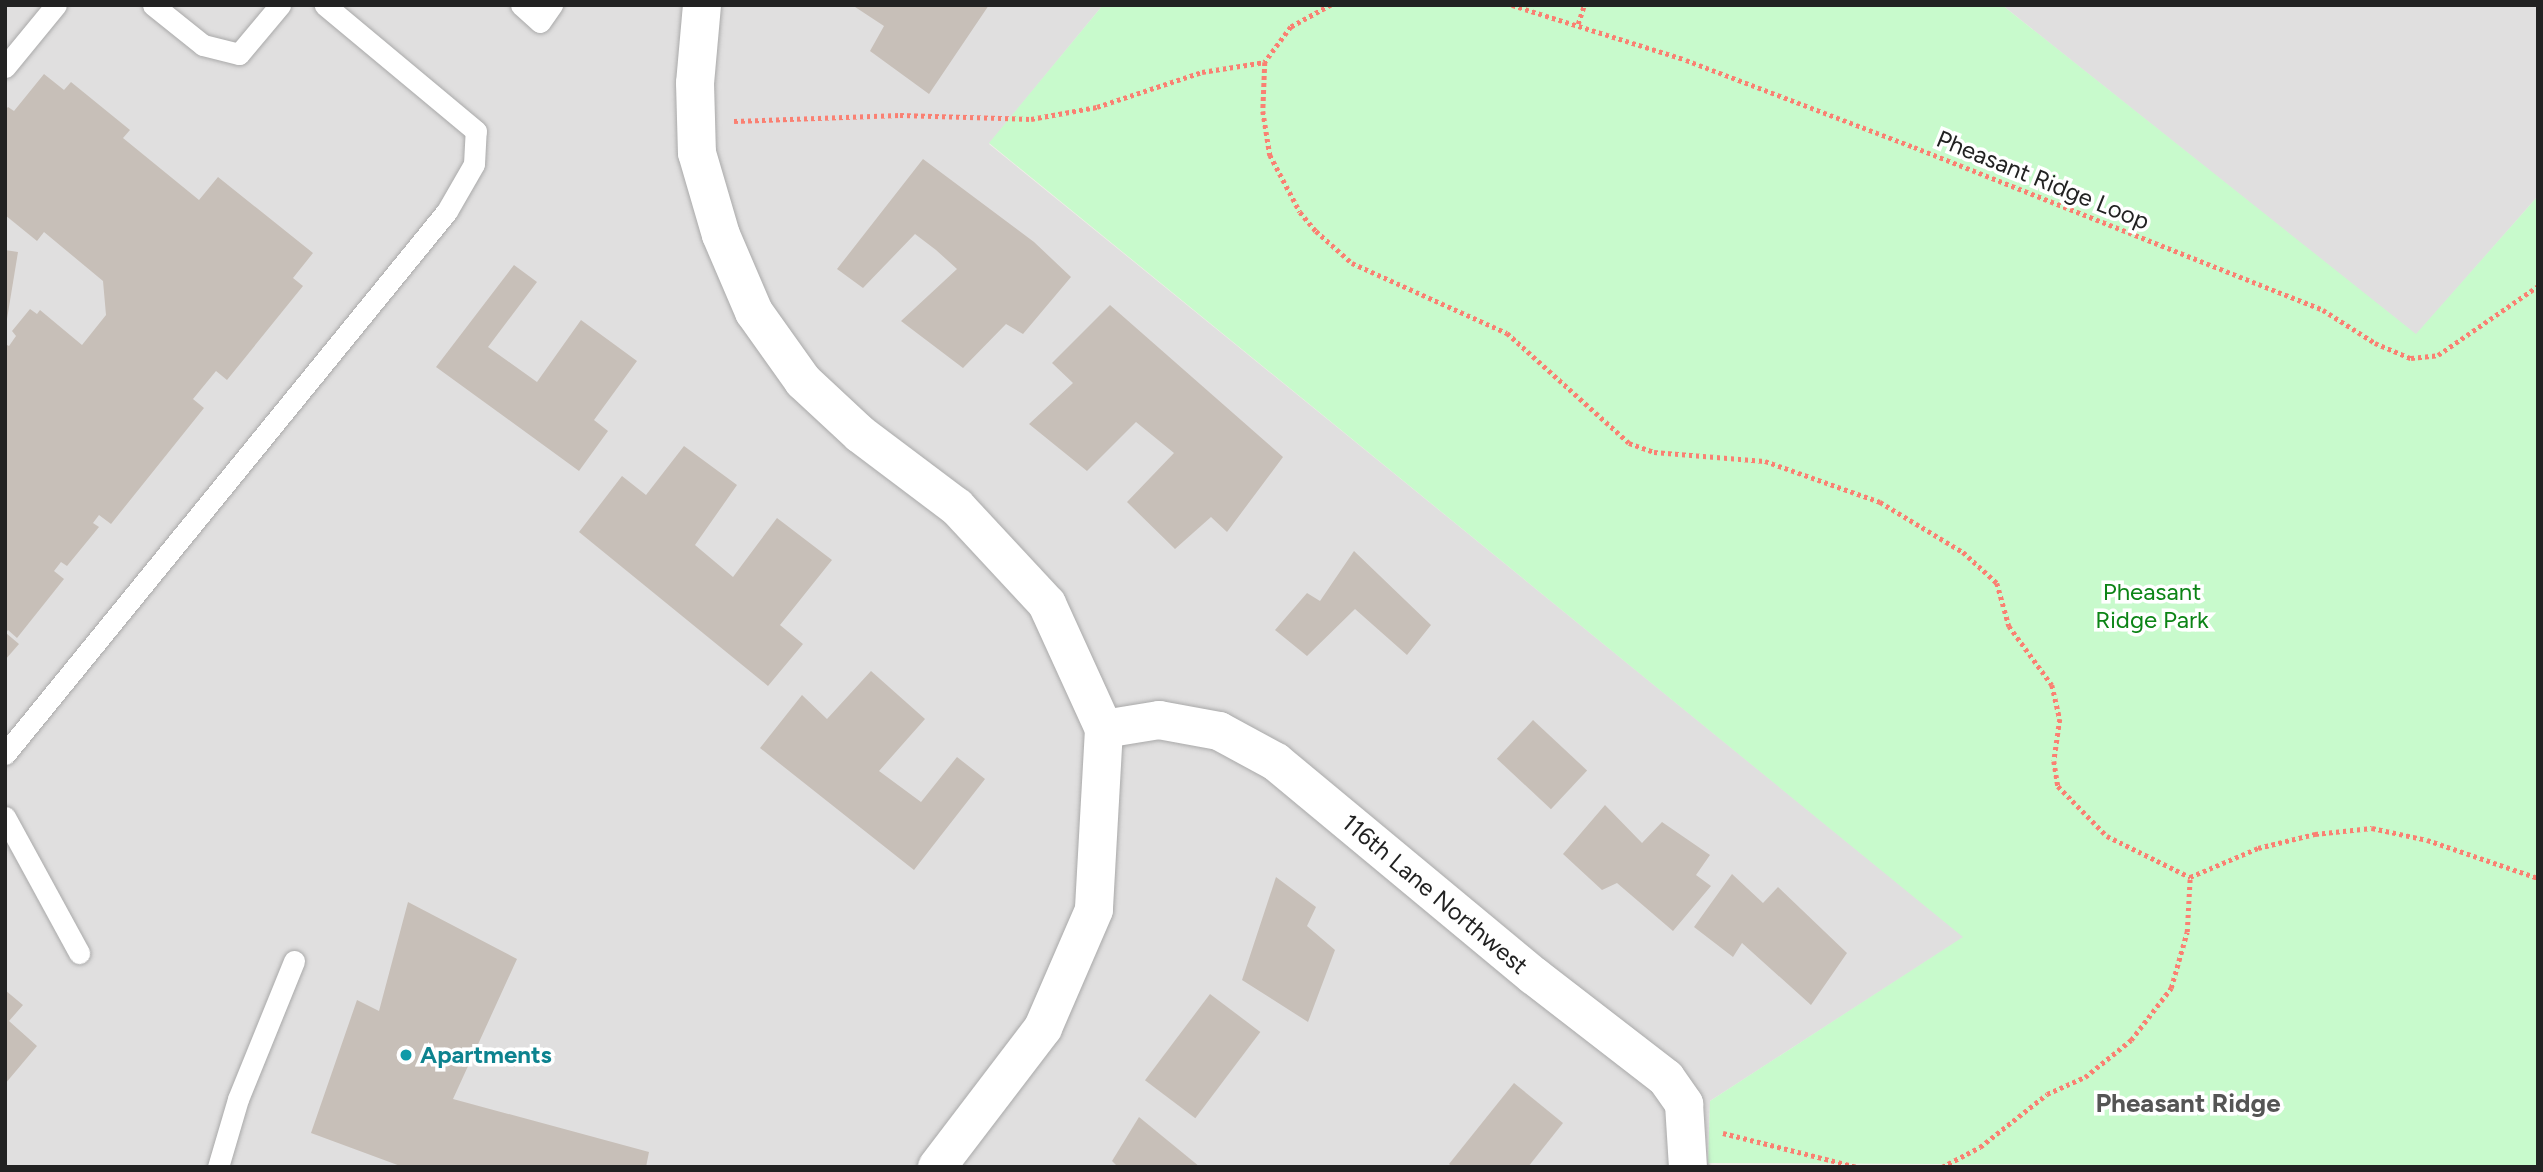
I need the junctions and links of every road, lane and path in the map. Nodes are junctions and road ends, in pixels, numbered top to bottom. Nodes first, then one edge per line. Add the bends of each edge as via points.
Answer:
1 (56, 5) edge
2 (153, 5) edge
3 (280, 5) edge
4 (325, 5) edge
5 (521, 5) edge
6 (552, 5) edge
7 (702, 5) edge
8 (1331, 5) edge
9 (1512, 5) edge
10 (1584, 5) edge
11 (1578, 24) junction
12 (1265, 62) junction
13 (5, 67) edge
14 (695, 120) junction
15 (2538, 286) edge
16 (1104, 729) junction
17 (5, 754) edge
18 (5, 817) edge
19 (2190, 877) junction
20 (2538, 878) edge
21 (79, 953) dead end
22 (294, 961) dead end
23 (1688, 1126) junction
24 (1689, 1166) edge
25 (218, 1167) edge
26 (937, 1167) edge
27 (1857, 1167) edge
28 (1942, 1167) edge

1 - 13 lane
2 - 3 lane via 203,46 239,54
4 - 17 lane via 476,131 474,164 447,211
5 - 6 lane via 540,22
7 - 14 street
8 - 12 path via 1291,27
9 - 11 path, Pheasant Ridge Loop
10 - 11 path
11 - 15 path, Pheasant Ridge Loop via 1699,65 2310,305 2411,358 2438,355
12 - 14 path via 1202,72 1097,107 1031,119
12 - 19 path via 1263,111 1270,155 1300,212 1334,250 1381,278 1507,333 1629,443 1654,452 1765,461 1880,502 1963,552 1997,583 2009,625 2052,685 2060,719 2054,761 2057,786 2107,836
14 - 16 street via 708,197 754,313 803,381 860,434 957,507 1047,604
16 - 23 street, 116th Lane Northwest via 1159,720 1219,731 1276,762 1534,976 1666,1078 1684,1104
16 - 26 street via 1094,910 1043,1028
18 - 21 lane
19 - 20 path via 2258,848 2315,834 2372,828 2427,840
19 - 28 path via 2187,932 2171,988 2131,1040 2085,1077 2047,1094 1980,1147
22 - 25 lane via 238,1099
23 - 24 street, 116th Lane Northwest
23 - 27 path

